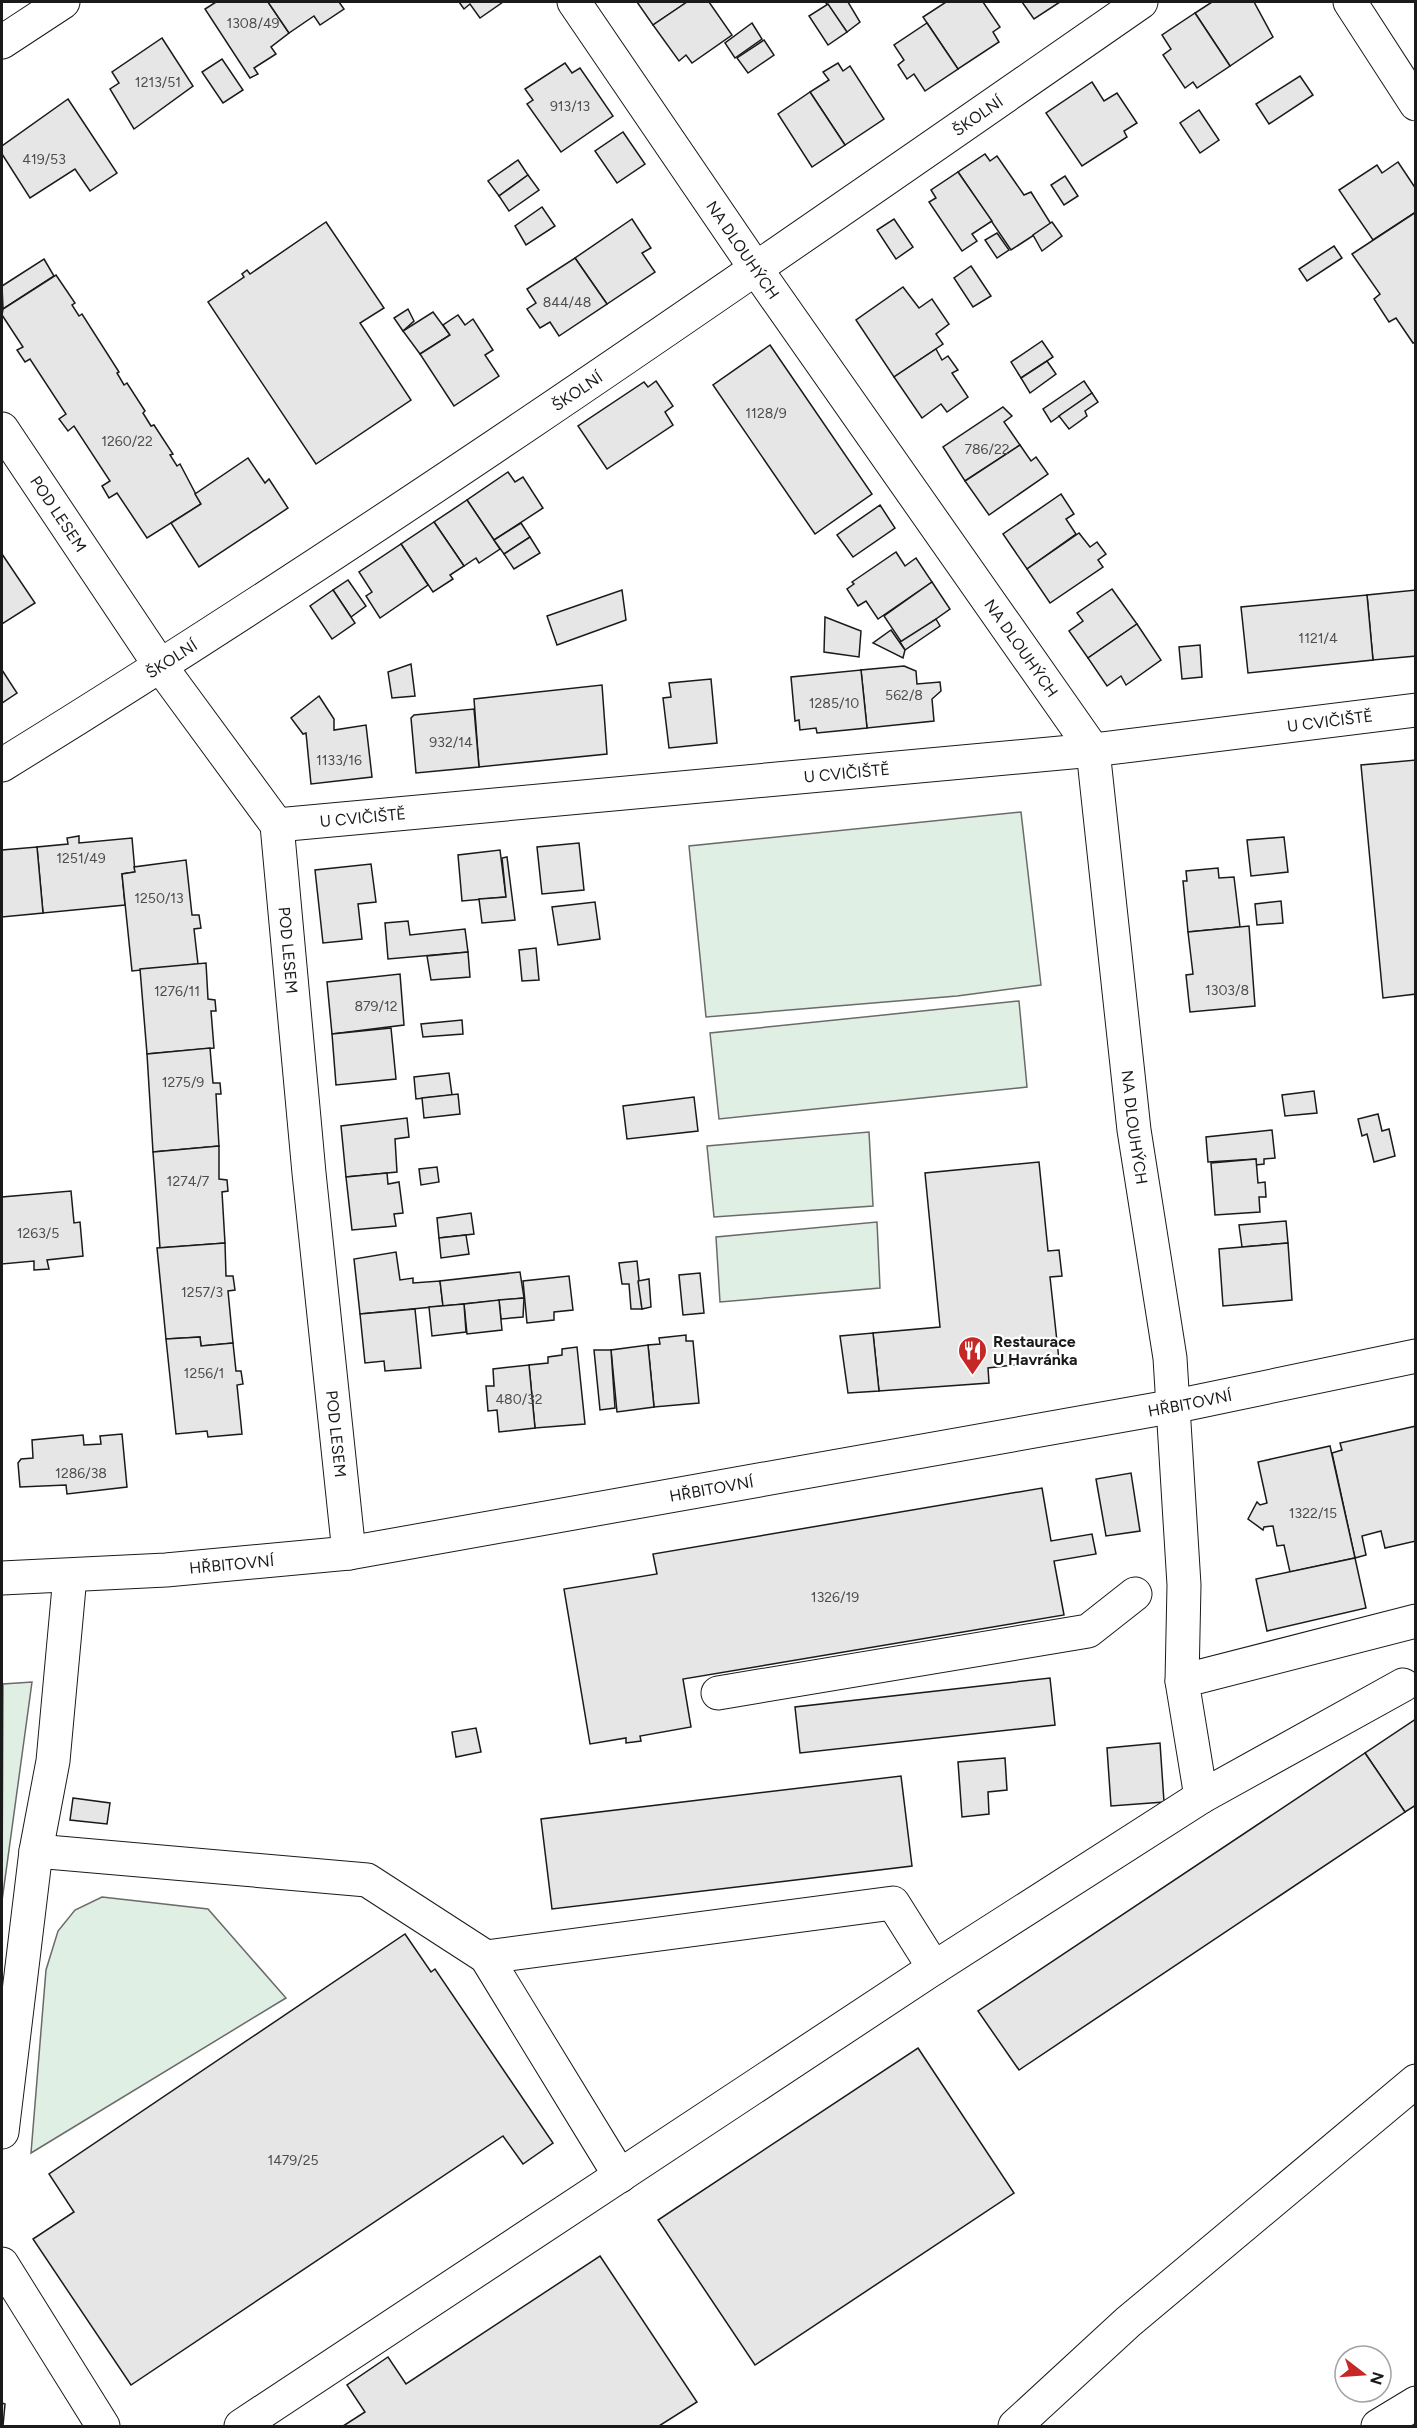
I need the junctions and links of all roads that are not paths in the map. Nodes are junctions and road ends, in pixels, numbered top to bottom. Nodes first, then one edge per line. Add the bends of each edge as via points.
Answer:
1 (63, 2) edge
2 (574, 2) edge
3 (1142, 2) edge
4 (1350, 2) edge
5 (2, 42) edge
6 (1416, 104) edge
7 (756, 269) junction
8 (2, 429) edge
9 (161, 667) junction
10 (1416, 710) edge
11 (1094, 750) junction
12 (2, 765) edge
13 (277, 825) junction
14 (1416, 1356) edge
15 (1173, 1407) junction
16 (348, 1553) junction
17 (70, 1576) junction
18 (2, 1578) edge
19 (1135, 1594) dead end
20 (1416, 1621) edge
21 (1182, 1681) junction
22 (1403, 1685) dead end
23 (718, 1693) dead end
24 (1201, 1797) junction
25 (36, 1851) junction
26 (486, 1957) junction
27 (934, 1968) junction
28 (1416, 2081) edge
29 (2, 2132) edge
30 (620, 2176) junction
31 (2, 2264) edge
32 (1416, 2403) edge
33 (103, 2427) edge
34 (241, 2427) edge
35 (1015, 2427) edge
36 (1378, 2427) edge

1 - 5 street
2 - 7 street, NA DLOUHÝCH
3 - 7 street, ŠKOLNÍ
4 - 6 street
7 - 9 street, ŠKOLNÍ
7 - 11 street, NA DLOUHÝCH
8 - 9 street, POD LESEM
9 - 12 street, ŠKOLNÍ
9 - 13 street, POD LESEM
10 - 11 street, U CVIČIŠTĚ
11 - 13 street, U CVIČIŠTĚ
11 - 15 street, NA DLOUHÝCH via 1134,1131 1170,1358
13 - 16 street, POD LESEM
14 - 15 street, HŘBITOVNÍ
15 - 16 street, HŘBITOVNÍ
15 - 21 street, NA DLOUHÝCH via 1184,1585
16 - 17 street, HŘBITOVNÍ
17 - 18 street, HŘBITOVNÍ
17 - 25 street via 53,1761
19 - 23 street via 1088,1631
20 - 21 street
21 - 24 street, NA DLOUHÝCH
22 - 24 street
24 - 27 street
25 - 26 street via 367,1880
25 - 29 street
26 - 27 street via 893,1903
26 - 30 street
27 - 30 street
28 - 35 street via 1128,2322
30 - 34 street
31 - 33 street
32 - 36 street

